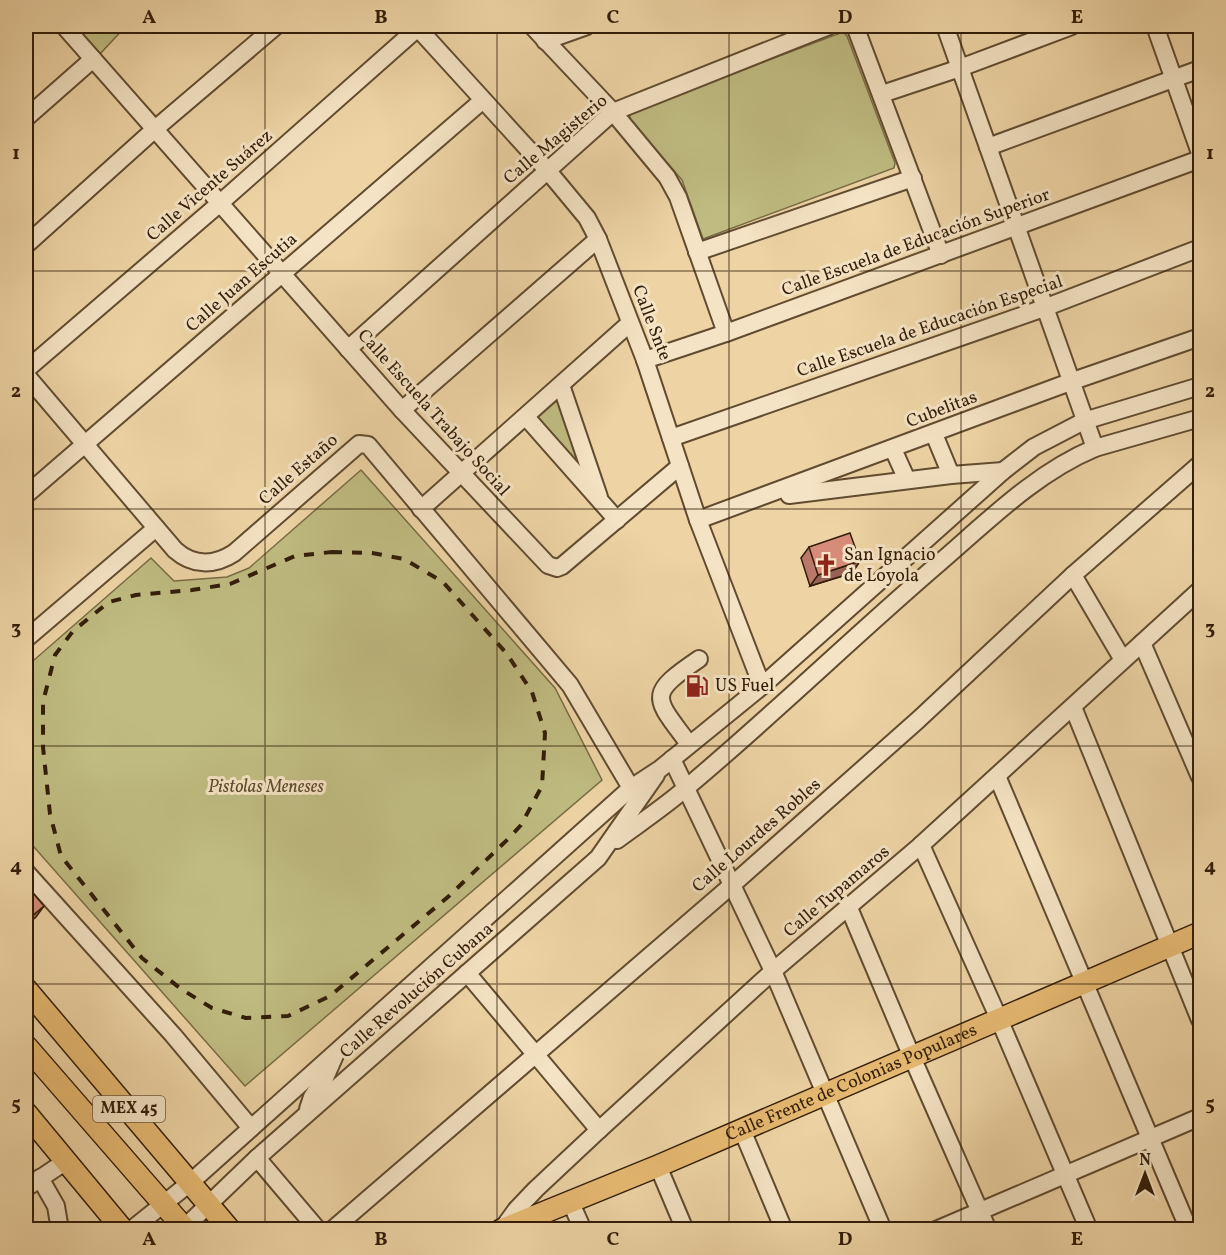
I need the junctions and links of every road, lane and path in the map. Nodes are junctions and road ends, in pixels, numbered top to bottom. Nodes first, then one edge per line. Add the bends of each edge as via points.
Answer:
1 (64, 26) edge
2 (276, 26) edge
3 (418, 26) edge
4 (532, 26) edge
5 (587, 26) edge
6 (829, 26) edge
7 (855, 26) edge
8 (945, 26) edge
9 (1072, 26) edge
10 (1155, 26) edge
11 (545, 41) junction
12 (93, 59) junction
13 (960, 68) junction
14 (1200, 69) edge
15 (1174, 79) junction
16 (882, 94) junction
17 (483, 100) junction
18 (613, 112) junction
19 (26, 118) edge
20 (155, 129) junction
21 (988, 147) junction
22 (1200, 153) edge
23 (1200, 159) edge
24 (548, 171) junction
25 (913, 178) junction
26 (219, 204) junction
27 (1016, 227) junction
28 (598, 239) junction
29 (26, 245) edge
30 (1200, 248) edge
31 (697, 252) junction
32 (941, 255) junction
33 (282, 274) junction
34 (1044, 308) junction
35 (630, 324) junction
36 (726, 333) junction
37 (1200, 337) edge
38 (348, 349) junction
39 (645, 360) junction
40 (26, 370) edge
41 (26, 375) edge
42 (1070, 382) junction
43 (561, 385) junction
44 (1200, 386) edge
45 (402, 410) junction
46 (526, 417) junction
47 (1200, 418) edge
48 (1084, 421) junction
49 (934, 434) junction
50 (671, 438) junction
51 (85, 442) junction
52 (1095, 448) junction
53 (893, 449) junction
54 (1200, 464) edge
55 (680, 466) junction
56 (1003, 471) junction
57 (461, 474) junction
58 (951, 475) junction
59 (906, 480) junction
60 (26, 495) edge
61 (760, 499) junction
62 (601, 503) junction
63 (421, 509) junction
64 (616, 520) junction
65 (698, 520) junction
66 (156, 528) junction
67 (1073, 574) junction
68 (1200, 590) edge
69 (26, 639) edge
70 (1142, 643) junction
71 (699, 659) dead end
72 (1123, 660) junction
73 (762, 686) junction
74 (1073, 707) junction
75 (689, 744) junction
76 (666, 764) junction
77 (998, 776) junction
78 (1200, 777) edge
79 (631, 788) junction
80 (685, 789) junction
81 (921, 845) junction
82 (606, 848) junction
83 (26, 872) edge
84 (732, 885) junction
85 (849, 908) junction
86 (1200, 933) edge
87 (1169, 946) junction
88 (773, 971) junction
89 (467, 973) junction
90 (1084, 983) junction
91 (26, 989) edge
92 (999, 1019) junction
93 (1200, 1020) edge
94 (26, 1046) edge
95 (336, 1051) junction
96 (535, 1053) junction
97 (912, 1057) junction
98 (824, 1095) junction
99 (26, 1113) edge
100 (307, 1115) junction
101 (1200, 1117) edge
102 (251, 1128) junction
103 (599, 1130) junction
104 (742, 1130) junction
105 (1150, 1139) junction
106 (257, 1158) junction
107 (66, 1161) junction
108 (658, 1166) junction
109 (1065, 1175) junction
110 (40, 1179) junction
111 (191, 1182) junction
112 (26, 1188) edge
113 (571, 1203) junction
114 (210, 1204) junction
115 (164, 1205) junction
116 (980, 1211) junction
117 (184, 1229) edge
118 (502, 1229) edge
119 (60, 1230) edge
120 (123, 1230) edge
121 (131, 1230) edge
122 (230, 1230) edge
123 (318, 1230) edge
124 (332, 1230) edge
125 (583, 1230) edge
126 (685, 1230) edge
127 (784, 1230) edge
128 (883, 1230) edge
129 (936, 1230) edge
130 (988, 1230) edge
131 (1089, 1230) edge
132 (1189, 1230) edge

1 - 12 street, Calle Escuela Trabajo Social
2 - 20 street
3 - 17 street, Calle Snte
3 - 26 street, Calle Vicente Suárez
4 - 11 street
5 - 11 street
6 - 18 street, Calle Magisterio
7 - 16 street
8 - 13 street
9 - 13 street
10 - 15 street
11 - 18 street
12 - 19 street
12 - 20 street, Calle Escuela Trabajo Social
13 - 16 street
13 - 21 street
14 - 15 street
15 - 21 street
15 - 22 street
16 - 25 street
17 - 24 street, Calle Snte
17 - 33 street, Calle Juan Escutia
18 - 24 street, Calle Magisterio
18 - 31 street via 667,177
20 - 26 street, Calle Escuela Trabajo Social
20 - 29 street
21 - 27 street
23 - 27 street, Calle Escuela de Educación Superior
24 - 28 street, Calle Snte via 587,218
24 - 38 street, Calle Magisterio
25 - 31 street
25 - 32 street
26 - 33 street, Calle Escuela Trabajo Social
26 - 40 street, Calle Vicente Suárez
27 - 32 street, Calle Escuela de Educación Superior
27 - 34 street
28 - 35 street, Calle Snte
28 - 45 street
30 - 34 street, Calle Escuela de Educación Especial
31 - 36 street
32 - 36 street, Calle Escuela de Educación Superior
33 - 38 street, Calle Escuela Trabajo Social
33 - 51 street, Calle Juan Escutia
34 - 42 street
34 - 50 street, Calle Escuela de Educación Especial
35 - 39 street, Calle Snte
35 - 43 street
36 - 39 street, Calle Escuela de Educación Superior
37 - 42 street, Cubelitas
38 - 45 street, Calle Escuela Trabajo Social
39 - 50 street, Calle Snte
41 - 51 street, Calle Estaño
42 - 48 street
42 - 49 street, Cubelitas
43 - 46 street
43 - 62 street
44 - 48 street, Calle Revolución Cubana
45 - 57 street, Calle Escuela Trabajo Social
46 - 57 street
46 - 62 street
47 - 52 street
48 - 52 street
48 - 56 street, Calle Revolución Cubana via 1034,447
49 - 53 street, Cubelitas
49 - 58 street
50 - 55 street, Calle Snte
51 - 60 street, Calle Juan Escutia
51 - 66 street, Calle Estaño
52 - 80 street via 1055,468 1010,503
53 - 59 street
53 - 61 street, Cubelitas
54 - 67 street, Calle Lourdes Robles
55 - 64 street
55 - 65 street, Calle Snte
56 - 58 street
56 - 73 street, Calle Revolución Cubana
57 - 63 street
57 - 64 street, Calle Escuela Trabajo Social via 548,565 557,568
58 - 59 street
59 - 61 street
61 - 65 street, Cubelitas
62 - 64 street
63 - 66 street, Calle Estaño via 368,445 362,443 222,561 190,560
63 - 79 street, Calle Estaño via 570,685
65 - 73 street, Calle Snte
66 - 69 street
67 - 72 street
67 - 84 street, Calle Lourdes Robles via 918,720
68 - 70 street, Calle Tupamaros
70 - 72 street, Calle Tupamaros
70 - 78 street
71 - 75 street via 667,683 660,700
72 - 74 street, Calle Tupamaros
73 - 75 street, Calle Revolución Cubana
74 - 77 street, Calle Tupamaros
74 - 87 street
75 - 76 street, Calle Revolución Cubana
76 - 79 street, Calle Revolución Cubana
76 - 80 street
76 - 82 street, Calle Revolución Cubana
77 - 81 street, Calle Tupamaros
77 - 90 street
79 - 95 street, Calle Revolución Cubana
80 - 82 street
80 - 84 street
81 - 85 street, Calle Tupamaros
81 - 92 street
82 - 89 street, Calle Revolución Cubana
83 - 102 street
84 - 88 street
84 - 96 street, Calle Lourdes Robles
85 - 88 street, Calle Tupamaros
85 - 97 street
86 - 87 main road, Calle Frente de Colonias Populares
87 - 90 main road, Calle Frente de Colonias Populares
87 - 93 street
88 - 98 street
88 - 103 street, Calle Tupamaros
89 - 96 street
89 - 100 street, Calle Revolución Cubana
90 - 92 main road, Calle Frente de Colonias Populares
90 - 105 street
91 - 111 main road, MEX 45
92 - 97 main road, Calle Frente de Colonias Populares
92 - 109 street
94 - 115 main road, MEX 45
95 - 100 street
95 - 102 street, Calle Revolución Cubana
96 - 103 street
96 - 124 street, Calle Lourdes Robles
97 - 98 main road, Calle Frente de Colonias Populares
97 - 116 street
98 - 104 main road, Calle Frente de Colonias Populares
98 - 128 street
99 - 107 main road
100 - 106 street, Calle Revolución Cubana
101 - 105 street
102 - 111 street, Calle Revolución Cubana
103 - 118 street, Calle Tupamaros via 536,1189
104 - 108 main road, Calle Frente de Colonias Populares
104 - 127 street
105 - 109 street
105 - 132 street
106 - 114 street, Calle Revolución Cubana
106 - 123 street
107 - 110 street
107 - 120 main road
108 - 113 main road, Calle Frente de Colonias Populares
108 - 126 street
109 - 116 street
109 - 131 street
110 - 112 street
110 - 119 street via 56,1206
111 - 114 main road, MEX 45
111 - 115 street, Calle Revolución Cubana
113 - 118 main road, Calle Frente de Colonias Populares
113 - 125 street
114 - 117 street, Calle Revolución Cubana
114 - 122 main road, MEX 45
115 - 117 main road, MEX 45
115 - 121 street, Calle Revolución Cubana
116 - 129 street
116 - 130 street

